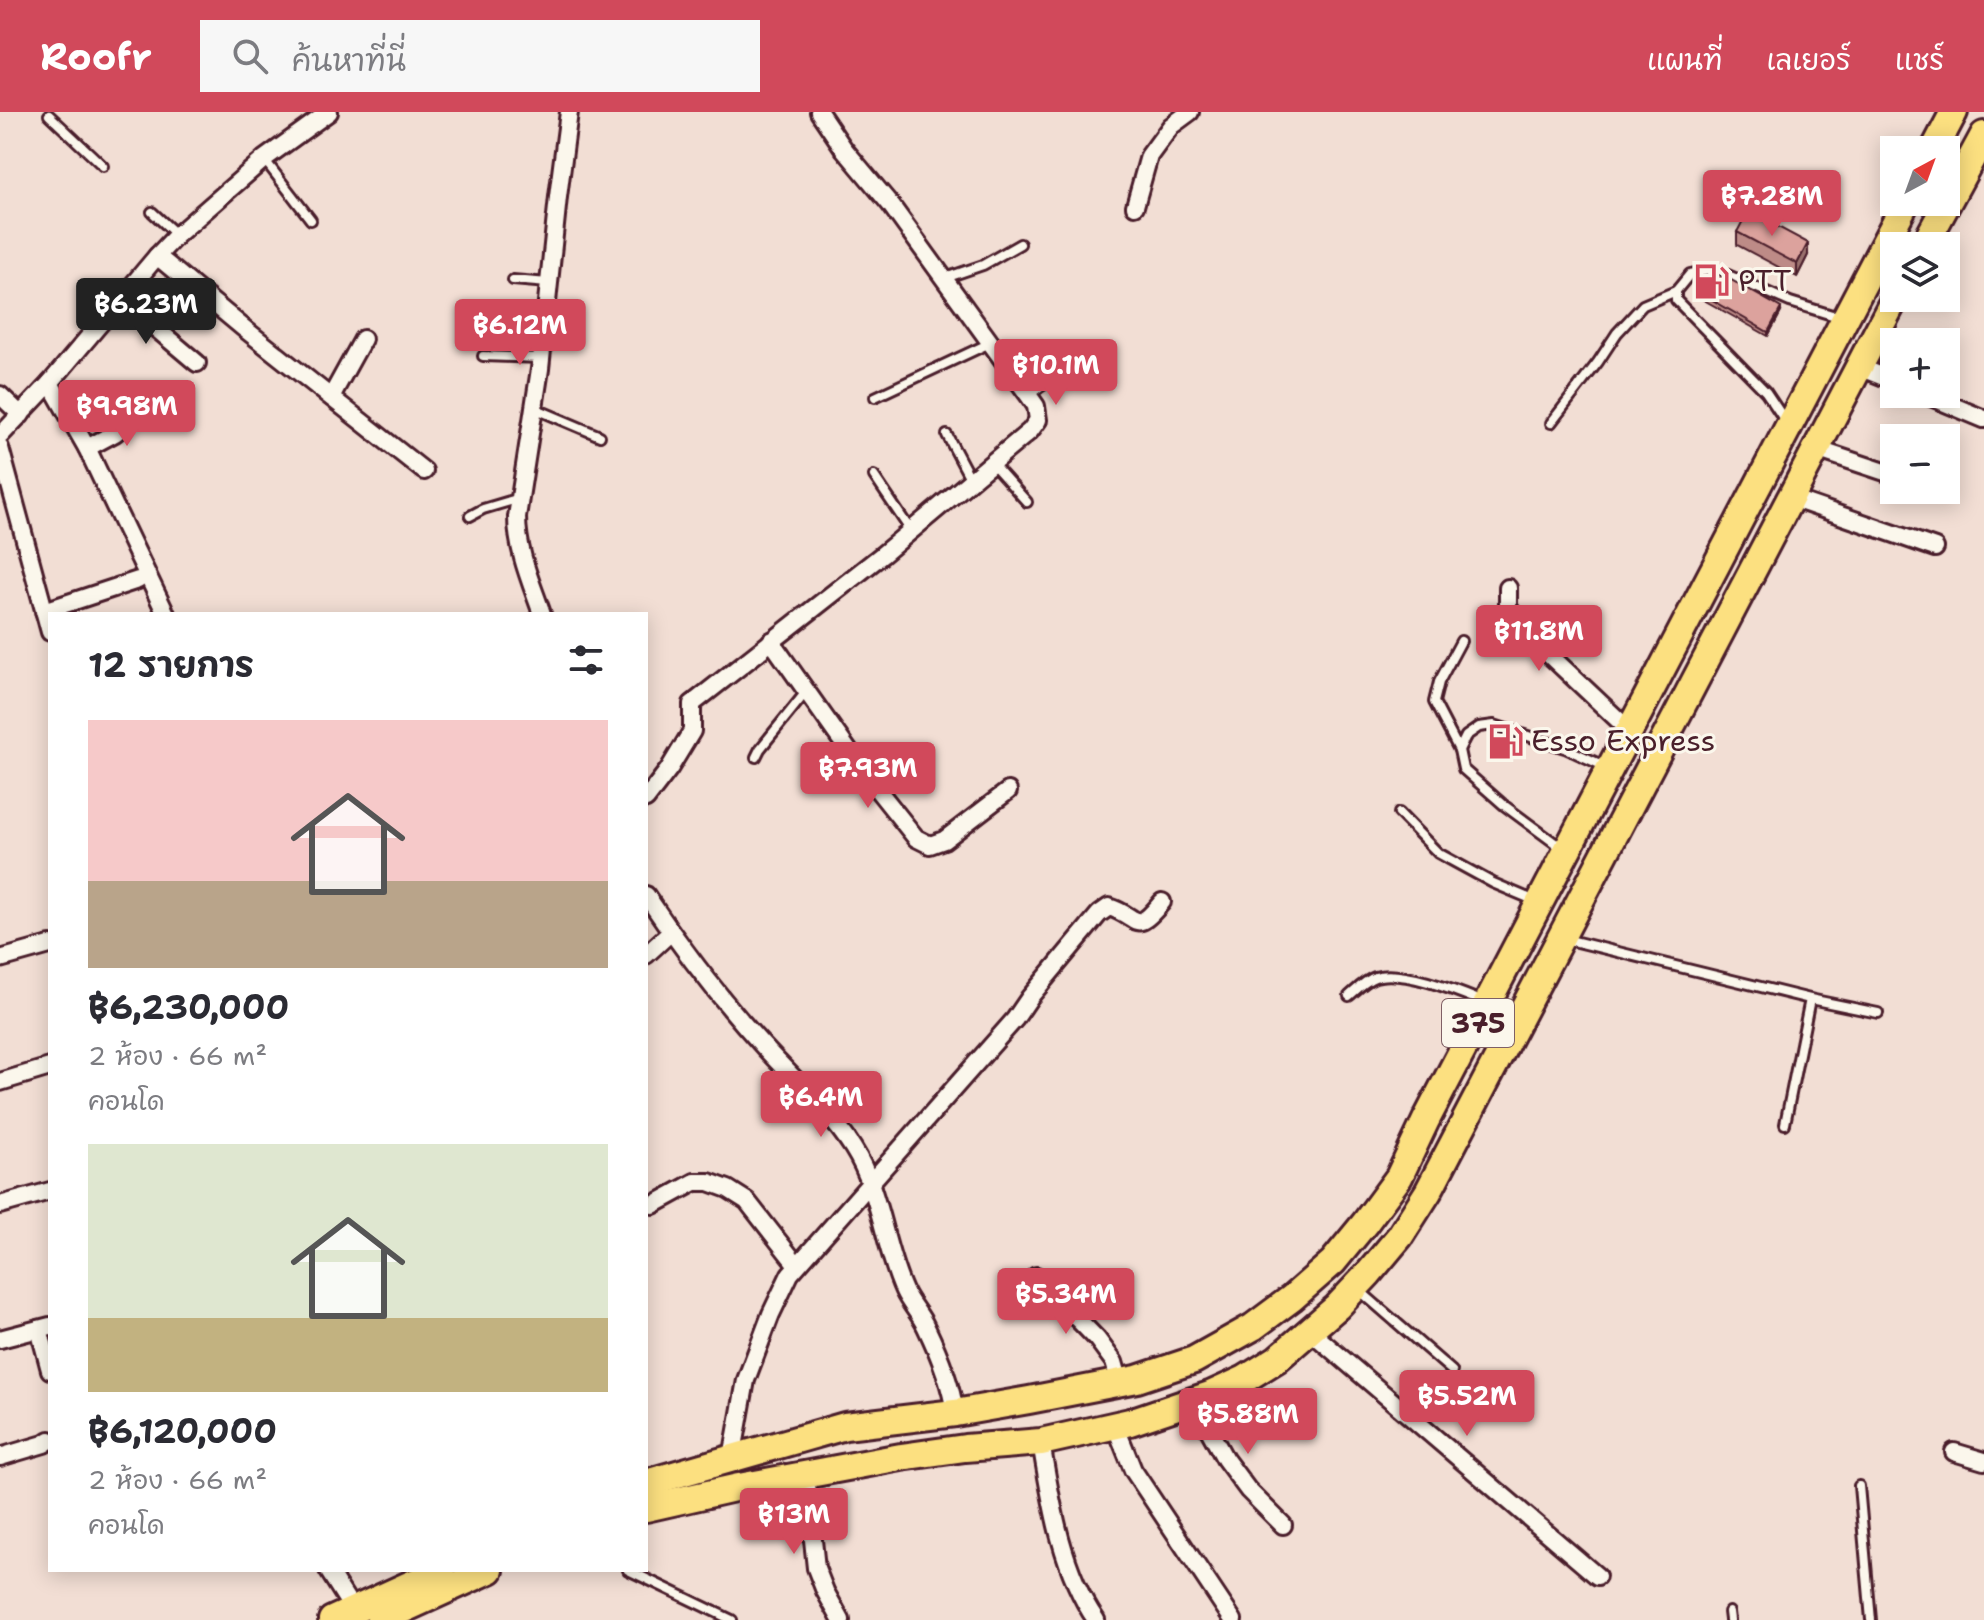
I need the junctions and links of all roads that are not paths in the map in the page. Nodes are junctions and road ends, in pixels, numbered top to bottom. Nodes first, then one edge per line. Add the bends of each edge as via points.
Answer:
1 (329, 112) edge
2 (569, 112) edge
3 (819, 112) edge
4 (1190, 112) edge
5 (1954, 112) edge
6 (49, 115) dead end
7 (1941, 136) edge
8 (1980, 152) edge
9 (264, 159) junction
10 (103, 166) dead end
11 (1135, 206) dead end
12 (152, 212) dead end
13 (1899, 216) edge
14 (311, 220) dead end
15 (1932, 232) edge
16 (177, 235) junction
17 (1020, 244) dead end
18 (157, 256) junction
19 (944, 278) junction
20 (513, 280) dead end
21 (549, 283) junction
22 (1676, 291) junction
23 (121, 299) junction
24 (1888, 312) edge
25 (1847, 314) junction
26 (498, 325) dead end
27 (544, 329) junction
28 (363, 339) dead end
29 (990, 343) junction
30 (483, 356) dead end
31 (541, 358) junction
32 (1074, 362) dead end
33 (197, 363) dead end
34 (1859, 367) junction
35 (1880, 375) edge
36 (50, 383) junction
37 (0, 395) edge
38 (1029, 396) junction
39 (331, 397) junction
40 (875, 397) dead end
41 (534, 408) junction
42 (1958, 408) edge
43 (140, 411) dead end
44 (21, 415) junction
45 (1984, 419) edge
46 (1551, 423) dead end
47 (1789, 426) junction
48 (947, 435) dead end
49 (0, 436) edge
50 (600, 436) dead end
51 (0, 448) edge
52 (87, 448) junction
53 (1816, 449) junction
54 (992, 463) junction
55 (1880, 470) edge
56 (424, 471) dead end
57 (874, 476) dead end
58 (971, 480) junction
59 (520, 498) junction
60 (1791, 498) junction
61 (1027, 502) dead end
62 (470, 516) dead end
63 (911, 531) junction
64 (1935, 548) dead end
65 (138, 580) dead end
66 (1508, 588) dead end
67 (44, 611) junction
68 (165, 612) edge
69 (541, 612) edge
70 (48, 625) edge
71 (771, 641) junction
72 (1461, 641) dead end
73 (807, 692) junction
74 (1630, 731) junction
75 (1459, 750) junction
76 (756, 757) dead end
77 (1610, 769) junction
78 (1008, 791) dead end
79 (648, 796) edge
80 (1399, 813) dead end
81 (1567, 852) junction
82 (648, 898) edge
83 (1162, 902) dead end
84 (1540, 904) junction
85 (671, 932) junction
86 (1560, 938) junction
87 (48, 946) edge
88 (648, 953) edge
89 (0, 959) edge
90 (1349, 996) dead end
91 (1810, 999) junction
92 (1487, 1004) junction
93 (1878, 1013) dead end
94 (48, 1068) edge
95 (0, 1082) edge
96 (1785, 1124) dead end
97 (870, 1181) junction
98 (48, 1192) edge
99 (0, 1205) edge
100 (653, 1205) dead end
101 (797, 1265) junction
102 (1036, 1276) dead end
103 (1356, 1288) junction
104 (44, 1327) edge
105 (1310, 1331) junction
106 (0, 1339) edge
107 (48, 1356) edge
108 (1452, 1371) dead end
109 (1120, 1383) junction
110 (1193, 1401) junction
111 (955, 1413) junction
112 (1115, 1425) junction
113 (48, 1441) edge
114 (1041, 1442) junction
115 (1954, 1452) dead end
116 (0, 1457) edge
117 (732, 1458) junction
118 (1984, 1461) edge
119 (806, 1475) junction
120 (648, 1482) edge
121 (1859, 1486) dead end
122 (648, 1508) edge
123 (1283, 1525) dead end
124 (329, 1572) edge
125 (438, 1572) edge
126 (486, 1572) edge
127 (632, 1572) edge
128 (1597, 1576) dead end
129 (348, 1617) edge
130 (380, 1620) edge
131 (732, 1620) edge
132 (841, 1620) edge
133 (1096, 1620) edge
134 (1233, 1620) edge
135 (1871, 1620) edge

1 - 9 street
2 - 21 street
3 - 19 street
4 - 11 street via 1171,126 1149,156
5 - 7 main road
6 - 10 lane
8 - 15 main road
9 - 14 lane
9 - 16 street
12 - 16 lane
13 - 25 main road, 375
16 - 18 street
17 - 19 lane via 983,265
18 - 23 street
18 - 39 street
19 - 29 street
20 - 21 lane
21 - 27 street
22 - 25 lane via 1690,274 1714,269 1790,302 1832,315
22 - 46 lane via 1643,305
22 - 47 lane via 1676,300 1766,392
23 - 33 street
23 - 36 street
24 - 34 main road, 375
25 - 47 main road, 375
26 - 27 lane
27 - 31 street
28 - 39 street
29 - 38 street
29 - 40 lane
30 - 31 lane
31 - 41 street
32 - 38 lane
34 - 35 street
34 - 53 main road, 375
36 - 44 street
36 - 52 street
37 - 44 street
38 - 54 street via 1038,420
39 - 56 street
41 - 50 lane
41 - 59 street
42 - 45 street
43 - 52 street
44 - 49 street
47 - 74 main road, 375
48 - 58 lane
51 - 67 street
52 - 68 street
53 - 55 street
53 - 60 main road, 375
54 - 58 street
54 - 61 lane
57 - 63 lane
58 - 63 street
59 - 62 lane
59 - 69 street via 517,534
60 - 64 street
60 - 86 main road, 375
63 - 71 street
65 - 67 street
66 - 74 street via 1508,607 1525,632
67 - 70 street
71 - 73 street
71 - 79 street via 692,704 692,731
72 - 75 lane via 1434,702
73 - 76 lane
73 - 78 street via 916,838 930,845
74 - 77 main road, 375
75 - 77 lane via 1466,736 1494,725
75 - 81 lane via 1463,769
77 - 81 main road, 375
80 - 84 lane via 1438,853
81 - 84 main road, 375
82 - 85 street
83 - 97 street via 1142,922 1109,907 1099,914 1015,1019
84 - 92 main road, 375
85 - 88 street
85 - 97 street via 717,993 824,1110
86 - 91 lane
86 - 103 main road, 375 via 1428,1192
87 - 89 street
90 - 92 lane via 1374,977 1393,976 1440,985
91 - 93 lane
91 - 96 lane
92 - 109 main road, 375 via 1399,1177 1333,1262 1253,1327 1194,1360
94 - 95 street
97 - 101 street
97 - 111 street via 904,1292 926,1326 952,1391
98 - 99 street
100 - 101 street via 695,1182 728,1189 747,1201
101 - 117 street via 746,1380
102 - 109 street via 1097,1339 1114,1362
103 - 105 main road, 375
103 - 108 lane
104 - 106 street
104 - 107 street
105 - 110 main road, 375 via 1245,1379
105 - 128 street
109 - 111 main road, 375
110 - 112 main road, 375
110 - 123 street via 1225,1459
111 - 117 main road, 375 via 845,1426
112 - 114 main road, 375
112 - 134 street via 1133,1470
113 - 116 street
114 - 119 main road, 375 via 965,1448
114 - 133 street via 1065,1554
115 - 118 street
117 - 120 main road, 375
119 - 122 main road, 375
119 - 132 street via 816,1568
121 - 135 lane
124 - 129 street
125 - 129 main road
126 - 130 main road
127 - 131 lane

